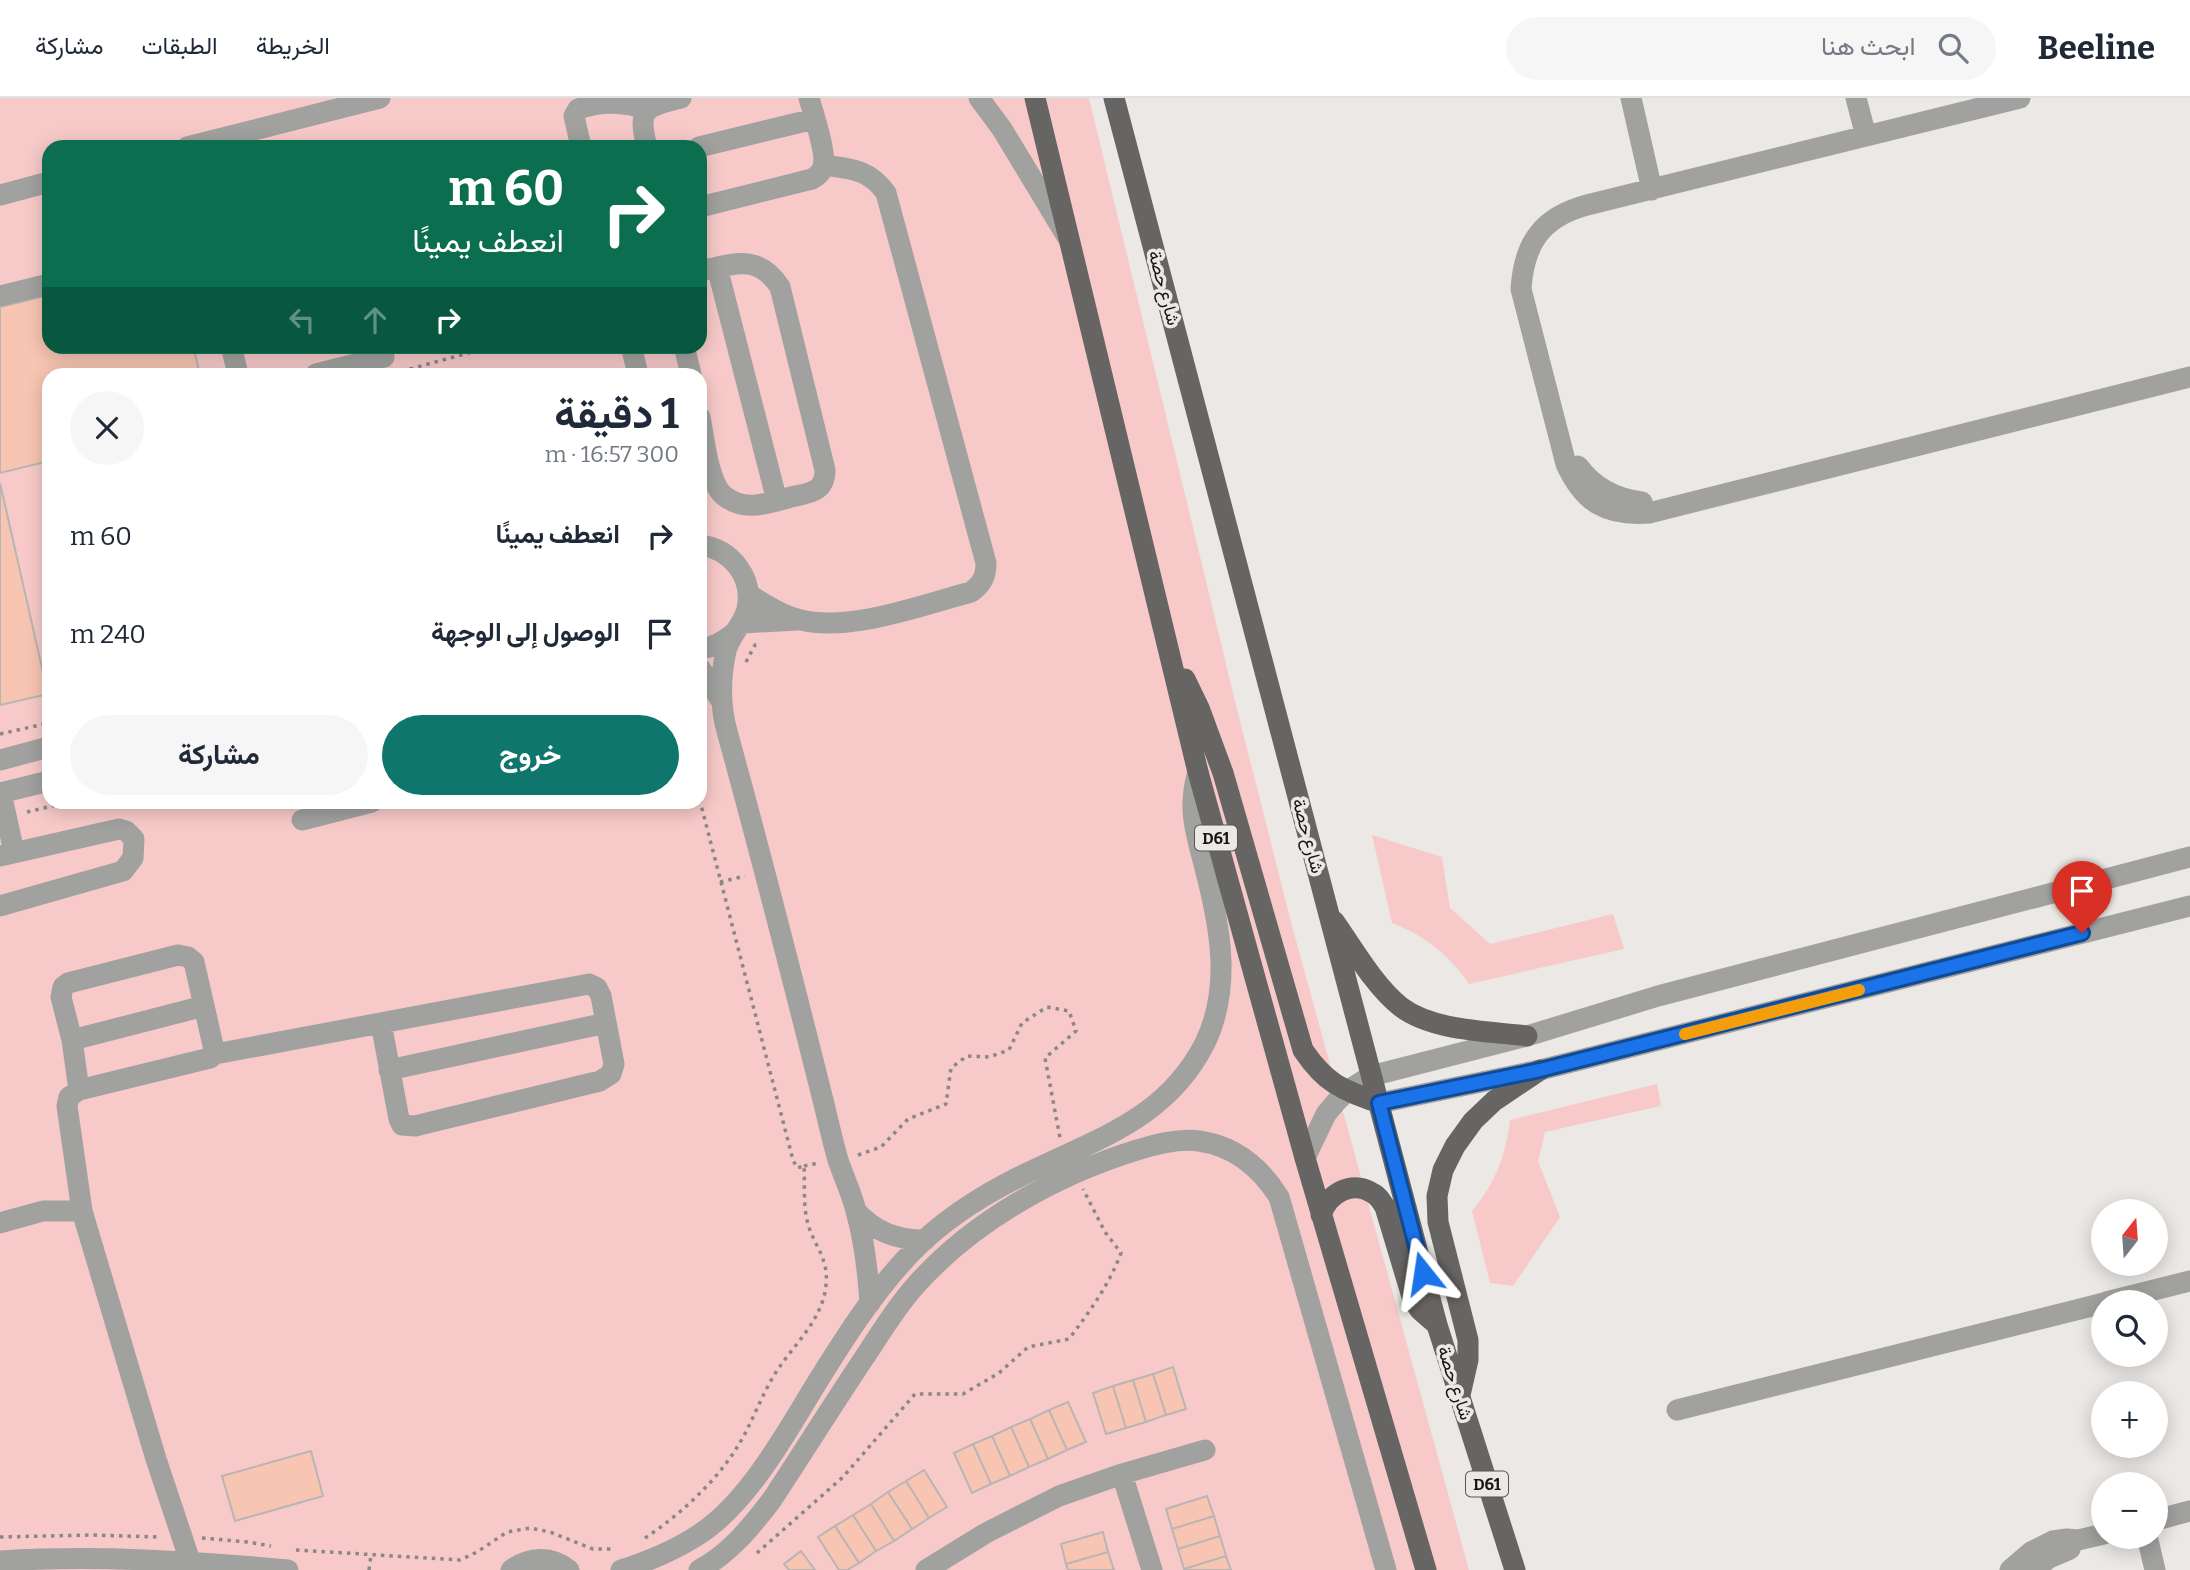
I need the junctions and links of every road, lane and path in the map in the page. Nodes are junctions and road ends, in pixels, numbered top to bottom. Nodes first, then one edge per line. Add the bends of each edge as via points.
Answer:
1 (380, 98) edge
2 (681, 98) edge
3 (979, 98) edge
4 (1035, 98) edge
5 (1114, 98) edge
6 (1630, 98) edge
7 (1856, 98) edge
8 (2020, 98) edge
9 (574, 105) edge
10 (812, 108) edge
11 (648, 110) junction
12 (1866, 136) junction
13 (215, 140) edge
14 (579, 140) edge
15 (646, 140) edge
16 (707, 144) edge
17 (824, 166) junction
18 (42, 184) edge
19 (1652, 190) junction
20 (0, 195) edge
21 (707, 205) edge
22 (1067, 236) junction
23 (709, 269) edge
24 (42, 286) edge
25 (0, 296) edge
26 (465, 354) edge
27 (385, 359) edge
28 (344, 368) edge
29 (414, 368) edge
30 (2190, 377) edge
31 (707, 449) edge
32 (777, 500) junction
33 (707, 545) edge
34 (748, 594) junction
35 (799, 620) junction
36 (738, 628) junction
37 (765, 643) dead end
38 (1167, 646) junction
39 (707, 647) edge
40 (744, 667) dead end
41 (707, 679) edge
42 (722, 703) junction
43 (42, 725) edge
44 (0, 734) edge
45 (42, 749) edge
46 (0, 760) edge
47 (1198, 772) junction
48 (42, 783) edge
49 (0, 793) edge
50 (42, 808) edge
51 (345, 809) edge
52 (702, 809) edge
53 (6, 817) junction
54 (302, 820) dead end
55 (7, 854) edge
56 (2190, 857) edge
57 (0, 906) edge
58 (2190, 906) edge
59 (1327, 911) junction
60 (204, 1006) junction
61 (381, 1023) junction
62 (606, 1023) junction
63 (1527, 1036) junction
64 (72, 1040) junction
65 (215, 1054) junction
66 (1045, 1058) dead end
67 (389, 1070) junction
68 (1540, 1070) junction
69 (1371, 1076) junction
70 (79, 1090) junction
71 (1347, 1091) junction
72 (1379, 1103) junction
73 (838, 1158) junction
74 (1305, 1158) junction
75 (804, 1166) junction
76 (82, 1211) junction
77 (856, 1211) junction
78 (1321, 1215) junction
79 (0, 1223) edge
80 (1105, 1232) dead end
81 (925, 1240) junction
82 (2190, 1281) edge
83 (2154, 1290) edge
84 (870, 1303) junction
85 (2091, 1306) edge
86 (1437, 1325) junction
87 (1460, 1397) junction
88 (1677, 1410) dead end
89 (1205, 1450) dead end
90 (1122, 1474) junction
91 (2190, 1511) edge
92 (2168, 1517) edge
93 (0, 1536) edge
94 (183, 1537) junction
95 (2091, 1538) edge
96 (642, 1539) dead end
97 (2078, 1541) junction
98 (624, 1547) dead end
99 (279, 1548) dead end
100 (2150, 1549) edge
101 (757, 1553) dead end
102 (371, 1555) junction
103 (289, 1560) edge
104 (0, 1561) edge
105 (190, 1561) junction
106 (949, 1563) edge
107 (369, 1570) edge
108 (511, 1570) edge
109 (569, 1570) edge
110 (621, 1570) edge
111 (699, 1570) edge
112 (926, 1570) edge
113 (1152, 1570) edge
114 (1386, 1570) edge
115 (1426, 1570) edge
116 (1515, 1570) edge
117 (2010, 1570) edge
118 (2034, 1570) edge
119 (2155, 1570) edge

1 - 13 street
2 - 11 street
3 - 22 street
4 - 22 main road, D61
5 - 59 main road, شارع حصة / D61
6 - 19 street
7 - 12 street
8 - 12 street
9 - 11 street via 625,103
9 - 14 street
10 - 16 street
10 - 17 street
11 - 15 street via 642,123
12 - 19 street
17 - 21 street via 812,179
17 - 35 street via 871,176 886,193 986,571 971,592 836,623
18 - 20 street
19 - 30 street via 1599,203 1558,228 1540,251 1533,273 1530,317 1561,442 1588,477 1606,492 1628,500 1672,506
22 - 38 main road, D61
23 - 32 street
23 - 32 street via 737,263 757,266 774,278 783,297 825,475 814,491
24 - 25 street
26 - 29 path
27 - 28 street
31 - 32 street via 719,491 730,500 747,506
33 - 34 street via 736,564
34 - 35 street
34 - 36 street
35 - 36 street
36 - 39 street via 723,642
36 - 42 street via 724,661
37 - 40 path via 755,645
38 - 47 main road, D61
38 - 71 main road via 1199,708 1219,762 1303,1050 1317,1071
41 - 42 street
42 - 73 street
43 - 44 path
45 - 46 street
47 - 74 main road, D61
47 - 81 street via 1192,812 1217,919 1222,978 1214,1021 1196,1060 1170,1093 1140,1118 993,1191
48 - 49 street
49 - 53 street
50 - 53 path
51 - 54 street
52 - 75 path via 793,1160 797,1168
53 - 55 street
55 - 57 street via 119,828 134,839 133,858 123,871
56 - 63 street via 1658,996
58 - 68 street
59 - 63 main road via 1378,983 1401,1007 1443,1025
59 - 69 main road, شارع حصة / D61
60 - 64 street
60 - 64 street via 194,961 178,955 68,983 61,997
60 - 65 street
61 - 62 street via 589,984 601,996
61 - 65 street
61 - 67 street
62 - 67 street
62 - 67 street via 614,1064 611,1074 600,1081 415,1126 402,1125 399,1119
63 - 69 street
64 - 70 street
65 - 70 street
66 - 73 path via 1076,1031 1069,1011 1048,1007 1022,1023 1009,1050 989,1057 967,1056 951,1068 946,1104 908,1119 881,1147
68 - 72 street
68 - 87 main road via 1473,1121 1443,1170 1438,1222 1468,1340
69 - 71 street
69 - 72 main road, شارع حصة / D61
70 - 76 street via 69,1097 67,1106
71 - 72 main road
71 - 74 street via 1326,1114
72 - 86 main road, شارع حصة / D61
73 - 75 path
73 - 77 street
74 - 78 main road, D61
75 - 96 path via 806,1219 826,1269 819,1310 774,1376 739,1445 687,1507
76 - 79 street via 43,1211
76 - 94 street
77 - 81 street via 887,1234
77 - 84 street
78 - 86 main road via 1331,1197 1349,1188 1376,1194 1385,1207 1413,1300
78 - 115 main road, D61
80 - 101 path via 1121,1253 1094,1306 1069,1339 1028,1347 999,1373 963,1394 915,1394 844,1477
81 - 84 street
82 - 83 street
84 - 110 street via 741,1495 697,1536
85 - 88 street
86 - 87 main road, شارع حصة / D61
87 - 116 main road, شارع حصة / D61
89 - 90 street
90 - 106 street via 1059,1496 986,1533
90 - 113 street
91 - 92 street
93 - 94 path
94 - 99 path
94 - 105 street
95 - 97 street
97 - 117 street via 2053,1541
97 - 118 street
98 - 102 path via 593,1549 530,1528 507,1532 460,1560
100 - 119 street
102 - 103 path
102 - 107 path
103 - 105 street
104 - 105 street
106 - 112 street
108 - 109 street via 538,1559 552,1560
111 - 114 street via 753,1524 913,1288 949,1252 1002,1214 1066,1178 1118,1156 1178,1140 1214,1144 1245,1158 1279,1197

